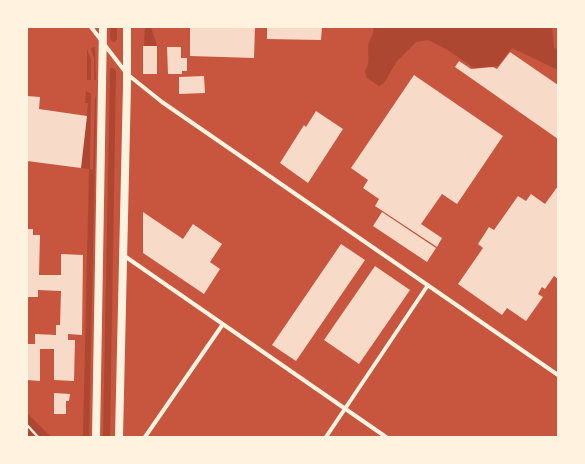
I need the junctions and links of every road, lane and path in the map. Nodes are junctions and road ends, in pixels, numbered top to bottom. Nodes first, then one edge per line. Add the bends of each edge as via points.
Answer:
1 (91, 27) edge
2 (102, 27) edge
3 (127, 27) edge
4 (102, 42) junction
5 (127, 74) junction
6 (123, 255) junction
7 (428, 286) junction
8 (223, 324) junction
9 (558, 375) edge
10 (346, 410) junction
11 (27, 425) edge
12 (38, 437) edge
13 (96, 437) edge
14 (119, 437) edge
15 (145, 437) edge
16 (326, 437) edge
17 (386, 437) edge

1 - 4 street
2 - 4 main road
3 - 5 main road
4 - 5 street
4 - 13 main road
5 - 6 main road
5 - 7 street via 162,102
6 - 8 street
6 - 14 main road
7 - 9 street
7 - 10 street
8 - 10 street
8 - 15 street
10 - 16 street
10 - 17 street
11 - 12 lane

